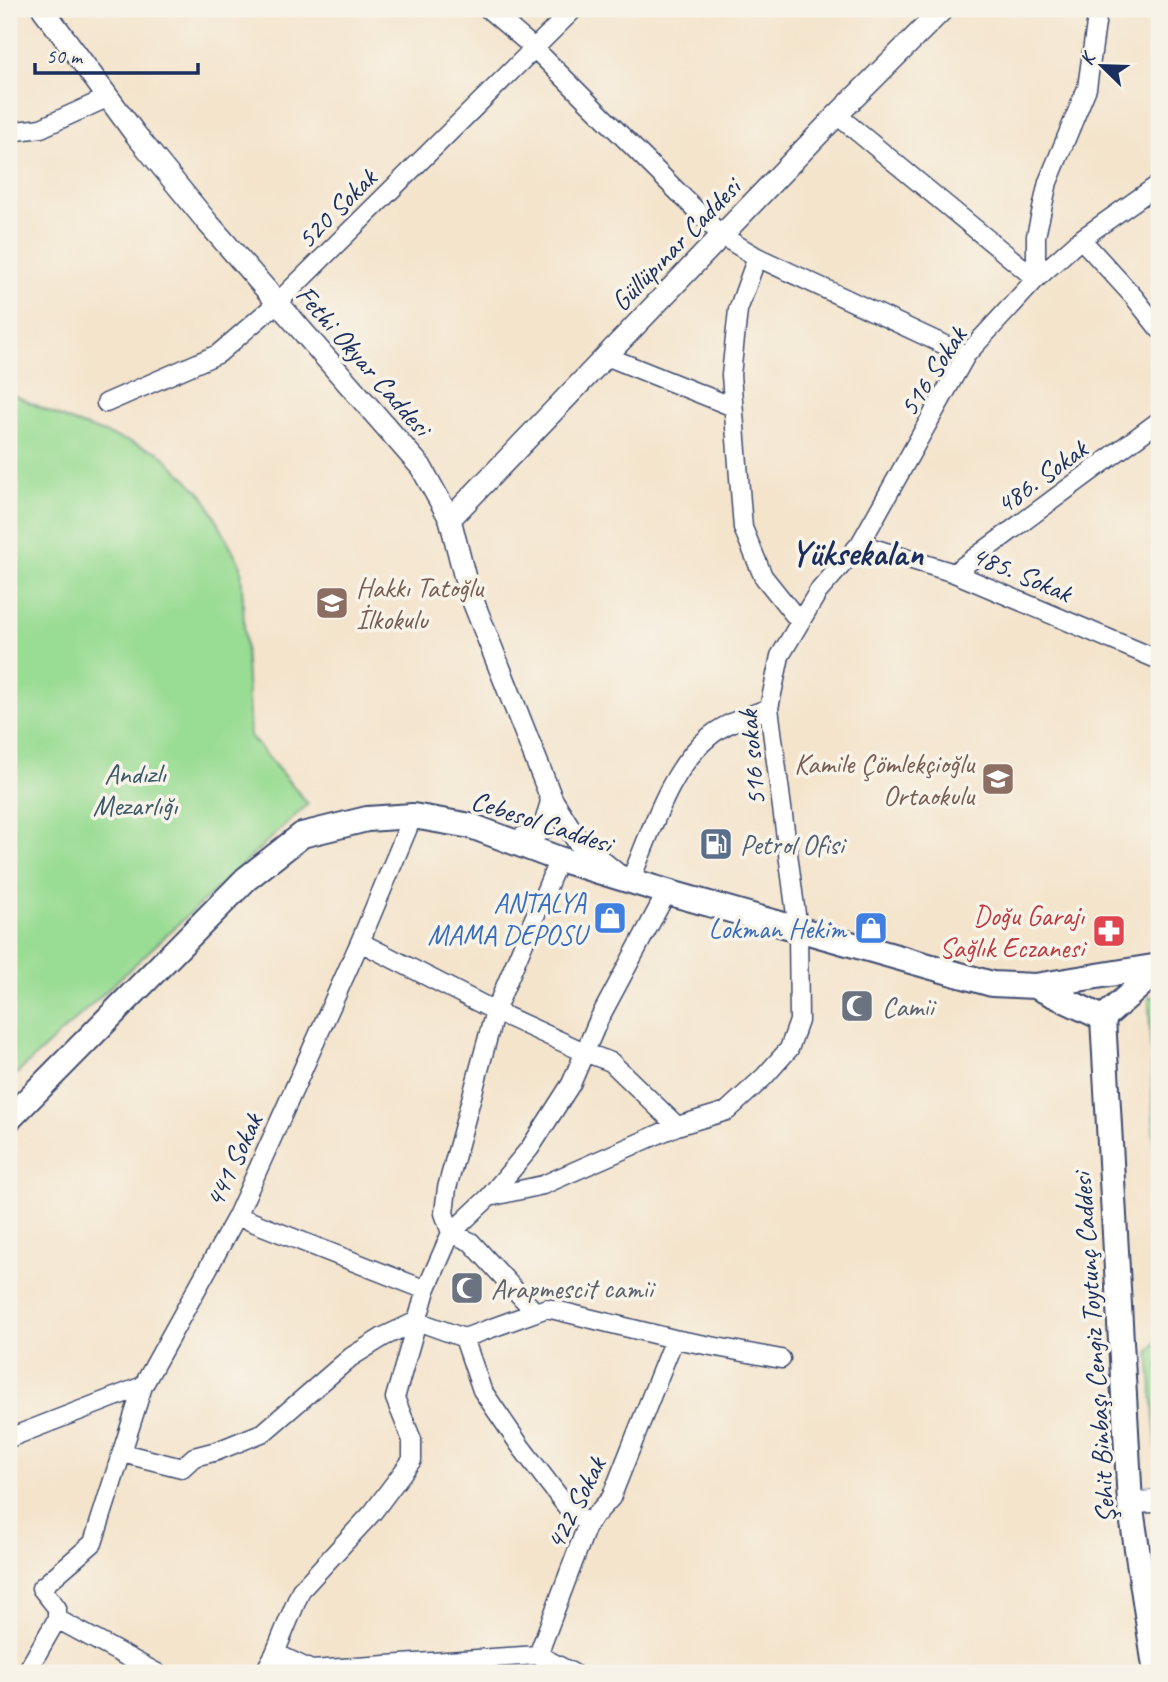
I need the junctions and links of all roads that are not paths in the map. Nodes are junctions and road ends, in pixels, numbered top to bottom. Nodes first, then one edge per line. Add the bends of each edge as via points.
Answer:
1 (45, 9) edge
2 (488, 9) edge
3 (574, 9) edge
4 (943, 9) edge
5 (1098, 9) edge
6 (534, 48) junction
7 (109, 97) junction
8 (836, 115) junction
9 (9, 132) edge
10 (1159, 184) edge
11 (722, 236) junction
12 (1081, 239) junction
13 (757, 257) junction
14 (1036, 279) junction
15 (277, 303) junction
16 (1159, 330) edge
17 (966, 355) junction
18 (606, 356) junction
19 (106, 403) dead end
20 (733, 407) junction
21 (1159, 421) edge
22 (450, 520) junction
23 (860, 544) junction
24 (954, 573) junction
25 (818, 592) joint
26 (799, 621) junction
27 (1159, 660) edge
28 (769, 708) junction
29 (552, 800) junction
30 (412, 816) junction
31 (514, 842) junction
32 (559, 859) junction
33 (626, 879) junction
34 (667, 892) junction
35 (798, 930) junction
36 (360, 942) junction
37 (1159, 967) edge
38 (1035, 986) junction
39 (495, 1012) junction
40 (1103, 1018) junction
41 (584, 1052) junction
42 (9, 1119) edge
43 (677, 1126) junction
44 (489, 1197) junction
45 (237, 1216) junction
46 (451, 1233) junction
47 (426, 1290) junction
48 (535, 1312) junction
49 (417, 1321) junction
50 (464, 1338) junction
51 (674, 1339) junction
52 (782, 1359) dead end
53 (143, 1386) junction
54 (9, 1438) edge
55 (122, 1453) junction
56 (1159, 1501) edge
57 (1130, 1503) junction
58 (588, 1523) junction
59 (57, 1619) junction
60 (275, 1653) junction
61 (538, 1655) junction
62 (26, 1673) edge
63 (156, 1673) edge
64 (264, 1673) edge
65 (573, 1673) edge
66 (1156, 1673) edge

1 - 7 street, Fethi Okyar Caddesi
2 - 6 street
3 - 6 street, 520 Sokak
4 - 8 street, Güllüpınar Caddesi
5 - 14 street via 1087,88 1048,182 1036,236
6 - 11 street
6 - 15 street, 520 Sokak
7 - 9 street via 41,128
7 - 15 street, Fethi Okyar Caddesi
8 - 11 street, Güllüpınar Caddesi
8 - 14 street
10 - 12 street, 516 Sokak
11 - 13 street
11 - 18 street, Güllüpınar Caddesi
12 - 14 street, 516 Sokak
12 - 16 street
13 - 17 street
13 - 20 street via 738,310 731,375
14 - 17 street, 516 Sokak
15 - 19 street, 520 Sokak via 218,354
15 - 22 street, Fethi Okyar Caddesi via 421,467
17 - 23 street, 516 Sokak
18 - 20 street
18 - 22 street, Güllüpınar Caddesi
20 - 26 street via 743,528 763,576
21 - 24 street, 486. Sokak
22 - 29 street, Fethi Okyar Caddesi via 467,586
23 - 24 street, 485. Sokak
23 - 25 street, 516 Sokak
24 - 27 street, 485. Sokak
25 - 26 street, 516 sokak
26 - 28 street, 516 sokak via 780,656
28 - 33 street via 710,736 676,775
28 - 35 street, 516 sokak
29 - 31 street via 544,828
29 - 33 street, Fethi Okyar Caddesi via 579,843
30 - 31 main road, Cebesol Caddesi via 471,826
30 - 36 street, 441 Sokak
30 - 42 main road, Cebesol Caddesi via 367,818 302,835 246,879
31 - 32 main road, Cebesol Caddesi
32 - 33 main road, Cebesol Caddesi
32 - 39 street
33 - 34 main road, Cebesol Caddesi
34 - 35 main road, Cebesol Caddesi
34 - 41 street
35 - 38 main road, Cebesol Caddesi via 992,984
35 - 43 street, 516 sokak via 799,1021 789,1049 727,1111
36 - 39 street
36 - 45 street, 441 Sokak
37 - 38 main road, Cebesol Caddesi
37 - 40 main road
38 - 40 main road
39 - 41 street
39 - 46 street via 447,1188 444,1213
40 - 57 main road, Şehit Binbaşı Cengiz Toytunç Caddesi
41 - 43 street via 611,1062
41 - 44 street via 571,1084 530,1148
43 - 44 street, 516 sokak via 543,1185
44 - 46 street
45 - 47 street
45 - 53 street, 441 Sokak
46 - 47 street
46 - 48 street via 471,1242
47 - 49 street
48 - 50 street
48 - 51 street via 547,1308
49 - 50 street
49 - 55 street via 351,1357 264,1432 194,1457 182,1468
49 - 60 street via 395,1398 412,1440 412,1460 373,1512 301,1590
50 - 58 street via 482,1390 570,1511
51 - 52 street
51 - 58 street, 422 Sokak via 611,1498
53 - 54 street
53 - 55 street, 441 Sokak
55 - 59 street, 441 Sokak via 93,1543 41,1588 57,1608
56 - 57 street
57 - 66 main road, Şehit Binbaşı Cengiz Toytunç Caddesi
58 - 61 street, 422 Sokak
59 - 62 street
59 - 63 street
60 - 61 street via 311,1670
60 - 64 street
61 - 65 street

